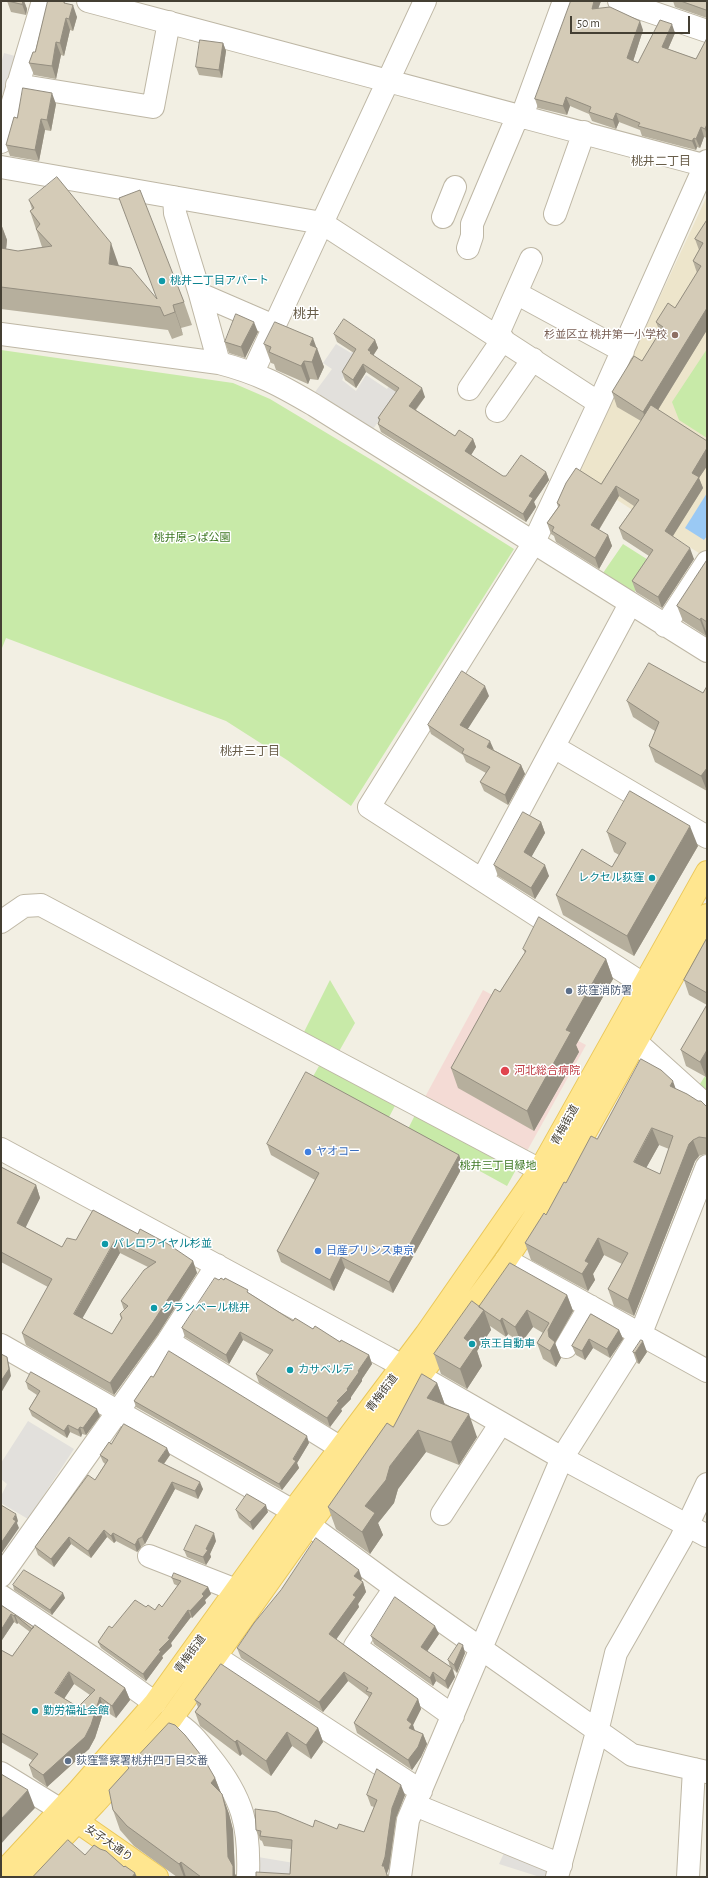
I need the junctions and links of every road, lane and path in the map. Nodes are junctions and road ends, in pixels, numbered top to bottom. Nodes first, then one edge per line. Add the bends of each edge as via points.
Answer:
1 (43, 1) edge
2 (88, 1) edge
3 (425, 1) edge
4 (564, 1) edge
5 (619, 1) edge
6 (666, 8) edge
7 (169, 22) junction
8 (707, 31) edge
9 (388, 82) junction
10 (17, 85) junction
11 (520, 116) junction
12 (584, 132) junction
13 (1, 142) edge
14 (706, 164) edge
15 (1, 167) edge
16 (174, 197) junction
17 (449, 201) dead end
18 (477, 212) junction
19 (555, 214) dead end
20 (322, 223) junction
21 (468, 248) dead end
22 (532, 259) dead end
23 (516, 293) junction
24 (200, 294) junction
25 (274, 326) junction
26 (1, 334) edge
27 (500, 337) junction
28 (623, 351) junction
29 (533, 359) junction
30 (219, 363) junction
31 (253, 372) junction
32 (469, 389) dead end
33 (599, 403) junction
34 (497, 411) dead end
35 (533, 544) junction
36 (707, 562) edge
37 (630, 604) junction
38 (665, 626) junction
39 (707, 651) edge
40 (554, 747) junction
41 (707, 837) edge
42 (707, 872) edge
43 (482, 880) junction
44 (707, 915) edge
45 (1, 922) edge
46 (643, 984) junction
47 (636, 1042) junction
48 (707, 1106) edge
49 (1, 1149) edge
50 (707, 1166) edge
51 (540, 1170) junction
52 (506, 1260) junction
53 (217, 1265) junction
54 (590, 1306) junction
55 (641, 1333) junction
56 (168, 1341) junction
57 (1, 1345) edge
58 (566, 1347) dead end
59 (410, 1371) junction
60 (707, 1371) edge
61 (118, 1412) junction
62 (501, 1423) junction
63 (341, 1448) junction
64 (562, 1458) junction
65 (707, 1484) edge
66 (293, 1511) junction
67 (442, 1514) dead end
68 (310, 1525) junction
69 (687, 1526) junction
70 (707, 1536) edge
71 (149, 1556) dead end
72 (1, 1576) edge
73 (395, 1588) junction
74 (236, 1590) junction
75 (1, 1596) edge
76 (482, 1648) junction
77 (216, 1657) junction
78 (155, 1703) junction
79 (453, 1716) junction
80 (171, 1719) junction
81 (597, 1732) junction
82 (701, 1770) edge
83 (1, 1773) edge
84 (418, 1798) junction
85 (69, 1816) junction
86 (559, 1871) edge
87 (1, 1874) edge
88 (25, 1877) edge
89 (157, 1877) edge
90 (248, 1877) edge
91 (400, 1877) edge
92 (688, 1877) edge

1 - 10 street
2 - 7 street
3 - 9 street
4 - 11 street
5 - 6 street
6 - 8 street
7 - 9 street
7 - 10 street via 152,107
9 - 11 street
9 - 20 street
10 - 13 street
11 - 12 street
11 - 18 street
12 - 14 street
12 - 19 street
14 - 28 street
15 - 16 street
16 - 20 street
16 - 24 street via 175,213
17 - 18 street
18 - 21 street
20 - 25 street
20 - 27 street
22 - 23 street
23 - 27 street
23 - 28 street
24 - 25 street
24 - 30 street
25 - 31 street
26 - 30 street
27 - 29 street
27 - 32 street
28 - 33 street
29 - 33 street
29 - 34 street
30 - 31 street
31 - 35 street via 279,384
33 - 35 street
35 - 37 street
35 - 43 street via 369,807
36 - 38 street
37 - 38 street
37 - 40 street
38 - 39 street
40 - 41 street
40 - 43 street
42 - 46 main road, 青梅街道
43 - 46 street
44 - 47 main road, 青梅街道
45 - 51 street via 24,906 41,905
46 - 51 main road, 青梅街道
47 - 48 street
47 - 52 main road, 青梅街道 via 559,1179
49 - 53 street
50 - 55 street
51 - 59 main road, 青梅街道 via 426,1334
52 - 54 street
52 - 59 main road, 青梅街道
53 - 56 street
53 - 59 street
54 - 55 street
54 - 58 street
55 - 60 street
55 - 64 street
56 - 61 street
56 - 63 street
57 - 61 street
59 - 62 street
59 - 63 main road, 青梅街道
59 - 68 main road, 青梅街道
61 - 66 street
61 - 72 street
62 - 64 street
62 - 67 street
63 - 66 main road, 青梅街道
64 - 69 street
64 - 76 street
65 - 69 street
66 - 74 main road, 青梅街道
68 - 73 street
68 - 77 main road, 青梅街道
69 - 70 street
69 - 81 street via 616,1653
71 - 74 street
73 - 76 street
73 - 79 street via 355,1646
74 - 78 main road, 青梅街道
75 - 78 street
76 - 79 street
76 - 81 street
77 - 80 main road, 青梅街道
77 - 84 street
78 - 85 main road, 青梅街道
79 - 84 street
80 - 85 main road, 青梅街道
80 - 90 street via 188,1730 200,1743 233,1788 248,1839
81 - 82 street via 632,1755
81 - 86 street
82 - 92 street
83 - 85 street
84 - 86 street
84 - 91 street via 408,1820
85 - 87 main road, 青梅街道
85 - 88 main road, 青梅街道
85 - 89 main road, 女子大通り

